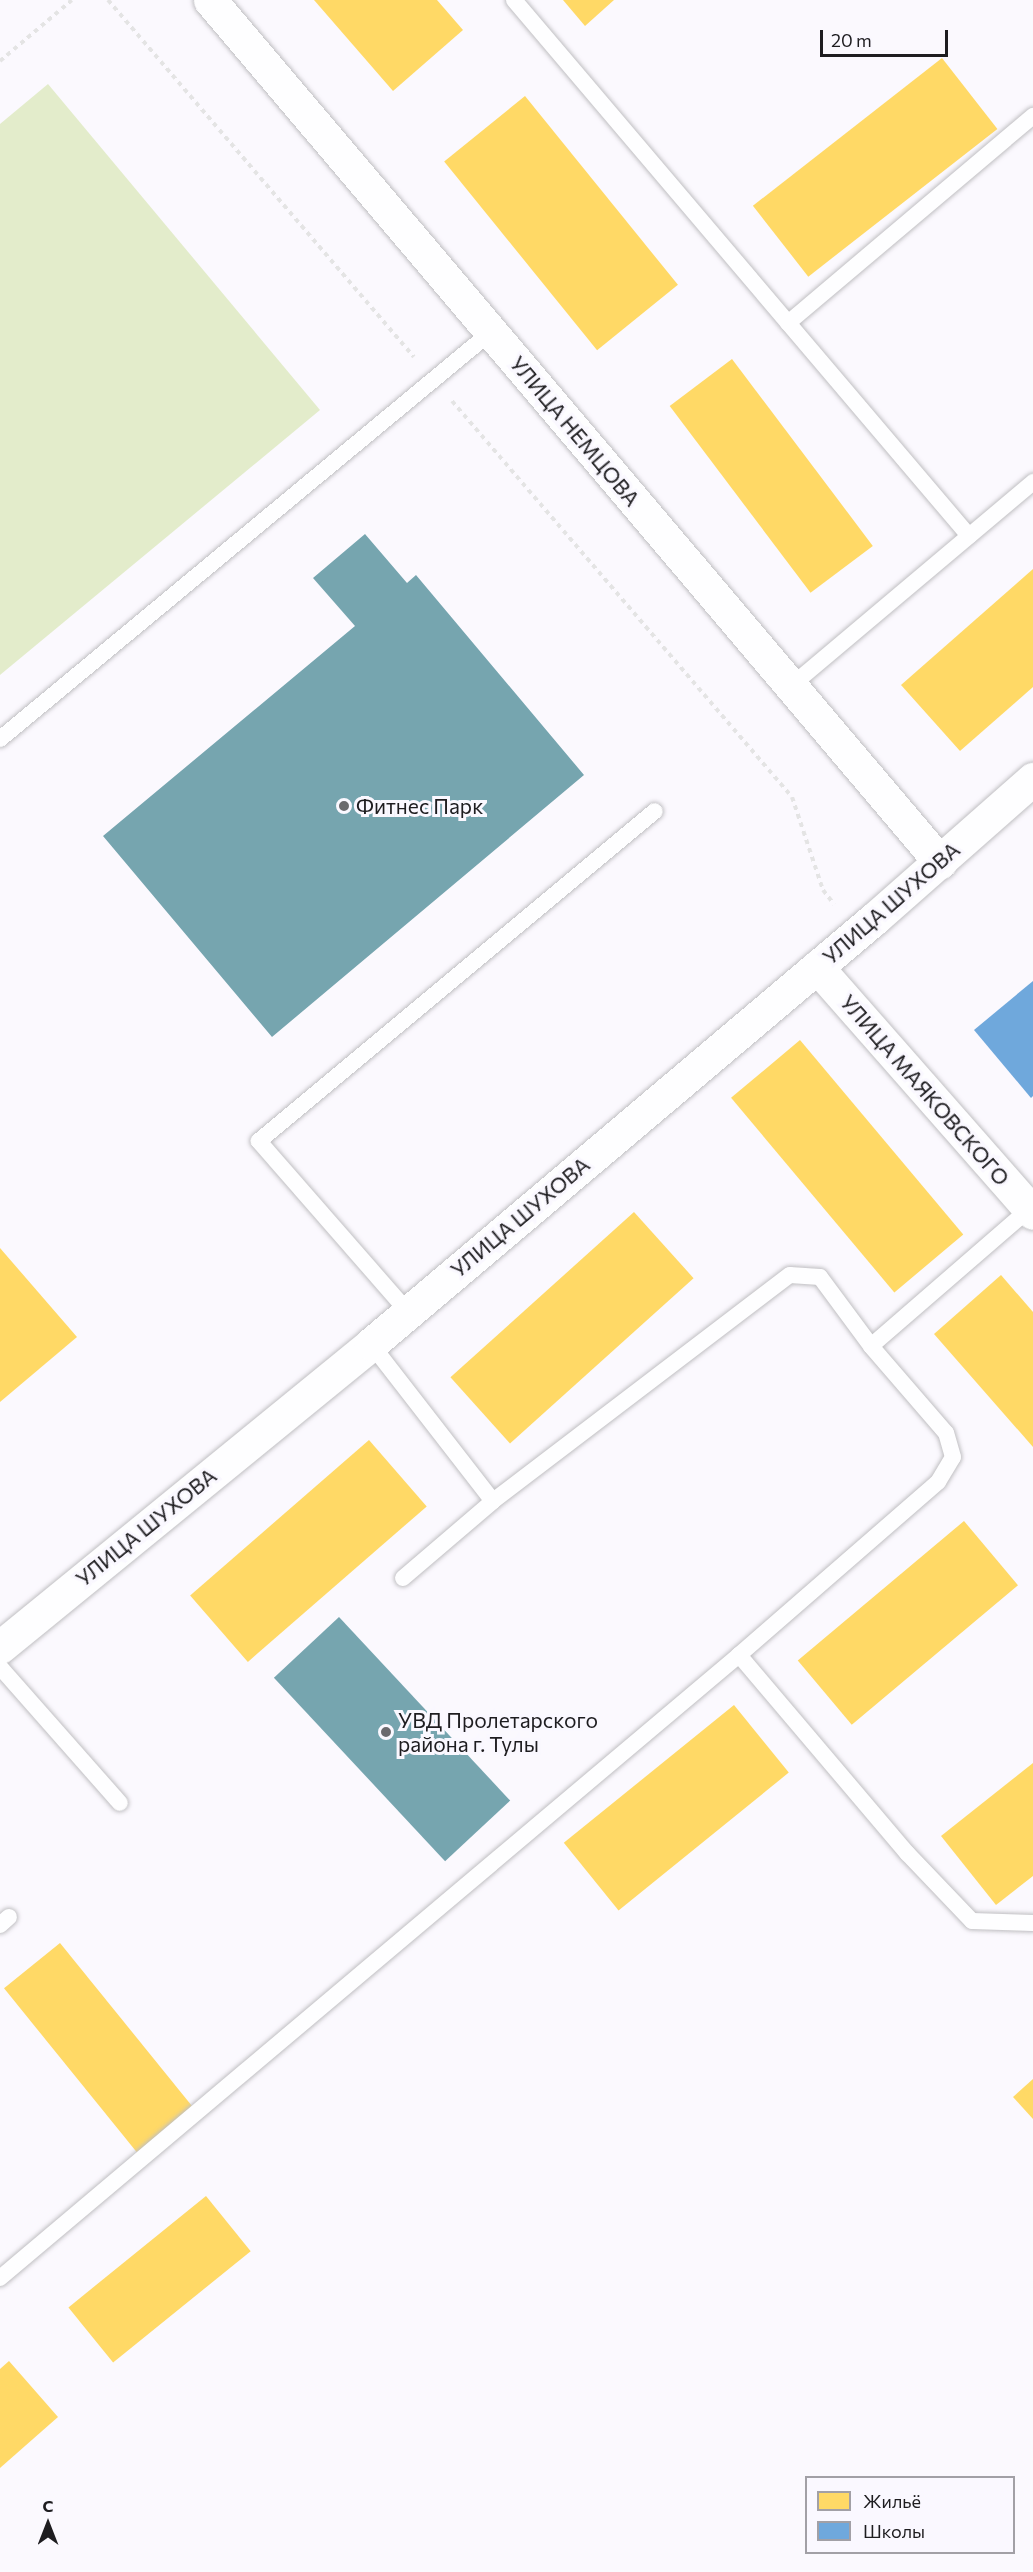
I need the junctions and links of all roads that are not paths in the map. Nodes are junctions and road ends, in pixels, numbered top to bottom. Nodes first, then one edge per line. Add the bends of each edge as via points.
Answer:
1 (210, 0) edge
2 (514, 0) edge
3 (1033, 116) edge
4 (788, 323) junction
5 (491, 332) junction
6 (1033, 482) edge
7 (969, 536) junction
8 (791, 686) junction
9 (0, 739) edge
10 (1033, 779) edge
11 (655, 812) dead end
12 (940, 862) junction
13 (817, 967) junction
14 (1031, 1211) edge
15 (408, 1312) junction
16 (371, 1344) junction
17 (871, 1346) junction
18 (493, 1501) junction
19 (403, 1578) dead end
20 (0, 1647) edge
21 (739, 1655) junction
22 (0, 1667) edge
23 (120, 1803) dead end
24 (1033, 1923) edge
25 (0, 2278) edge

1 - 5 street, УЛИЦА НЕМЦОВА
2 - 4 lane
3 - 4 lane
4 - 7 lane
5 - 8 street, УЛИЦА НЕМЦОВА
5 - 9 lane
6 - 7 lane
7 - 8 lane
8 - 12 street, УЛИЦА НЕМЦОВА
10 - 12 street, УЛИЦА ШУХОВА
11 - 15 lane via 259,1141
12 - 13 street, УЛИЦА ШУХОВА
13 - 14 street, УЛИЦА МАЯКОВСКОГО
13 - 15 street, УЛИЦА ШУХОВА
14 - 17 lane
15 - 16 street, УЛИЦА ШУХОВА
16 - 18 lane
16 - 20 street, УЛИЦА ШУХОВА
17 - 18 lane via 820,1277 790,1275
17 - 21 lane via 946,1433 953,1457 938,1482
18 - 19 lane
21 - 24 lane via 972,1922
21 - 25 lane
22 - 23 lane

